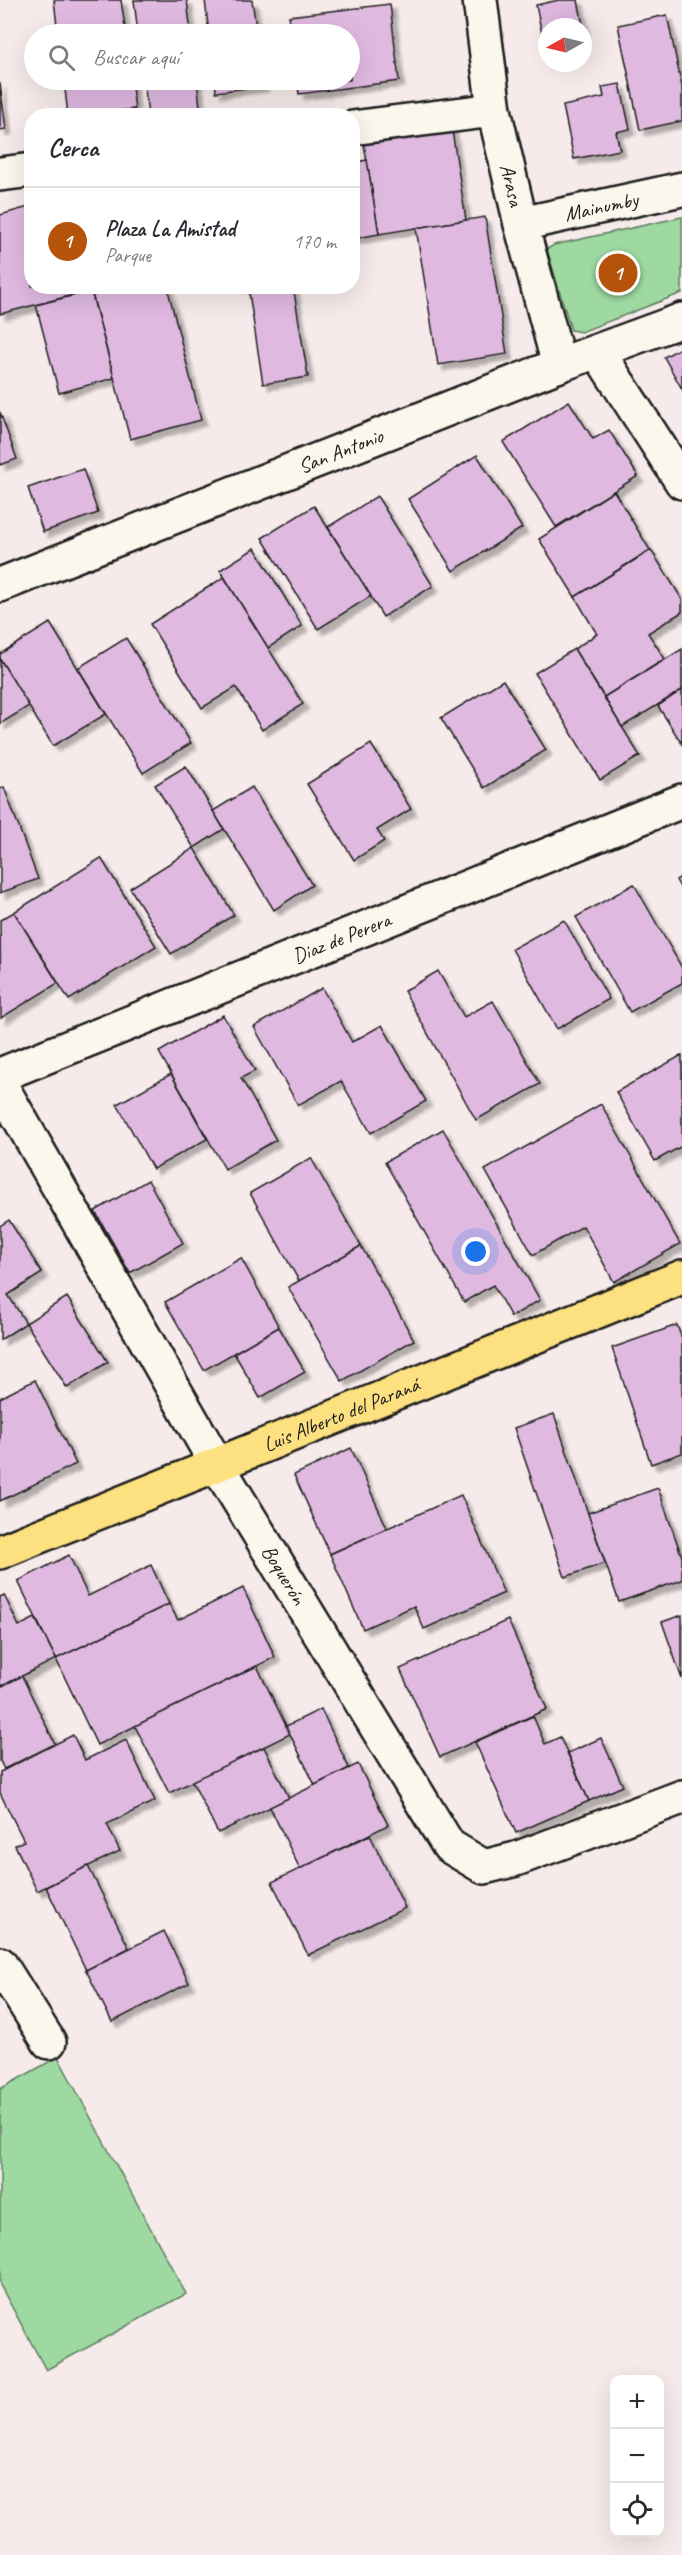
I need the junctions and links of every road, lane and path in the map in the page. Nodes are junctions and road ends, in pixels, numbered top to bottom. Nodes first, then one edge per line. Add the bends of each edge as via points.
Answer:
1 (480, 0) edge
2 (494, 110) junction
3 (360, 127) edge
4 (24, 171) edge
5 (0, 174) edge
6 (682, 189) edge
7 (521, 224) junction
8 (682, 320) edge
9 (598, 352) junction
10 (559, 365) junction
11 (682, 482) edge
12 (0, 585) edge
13 (682, 801) edge
14 (0, 1076) edge
15 (0, 1084) edge
16 (682, 1276) edge
17 (216, 1463) junction
18 (0, 1552) edge
19 (682, 1797) edge
20 (0, 1964) edge
21 (49, 2042) dead end

1 - 2 street, Arasa
2 - 3 street
2 - 7 street, Arasa
4 - 5 street
6 - 7 street, Mainumby
7 - 10 street, Arasa
8 - 9 street, San Antonio
9 - 10 street, San Antonio
9 - 11 street
10 - 12 street, San Antonio
13 - 14 street, Diaz de Perera
15 - 17 street, Boquerón
16 - 17 main road, Luis Alberto del Paraná
17 - 18 main road, Luis Alberto del Paraná
17 - 19 street, Boquerón via 448,1846 484,1867 516,1859
20 - 21 street

